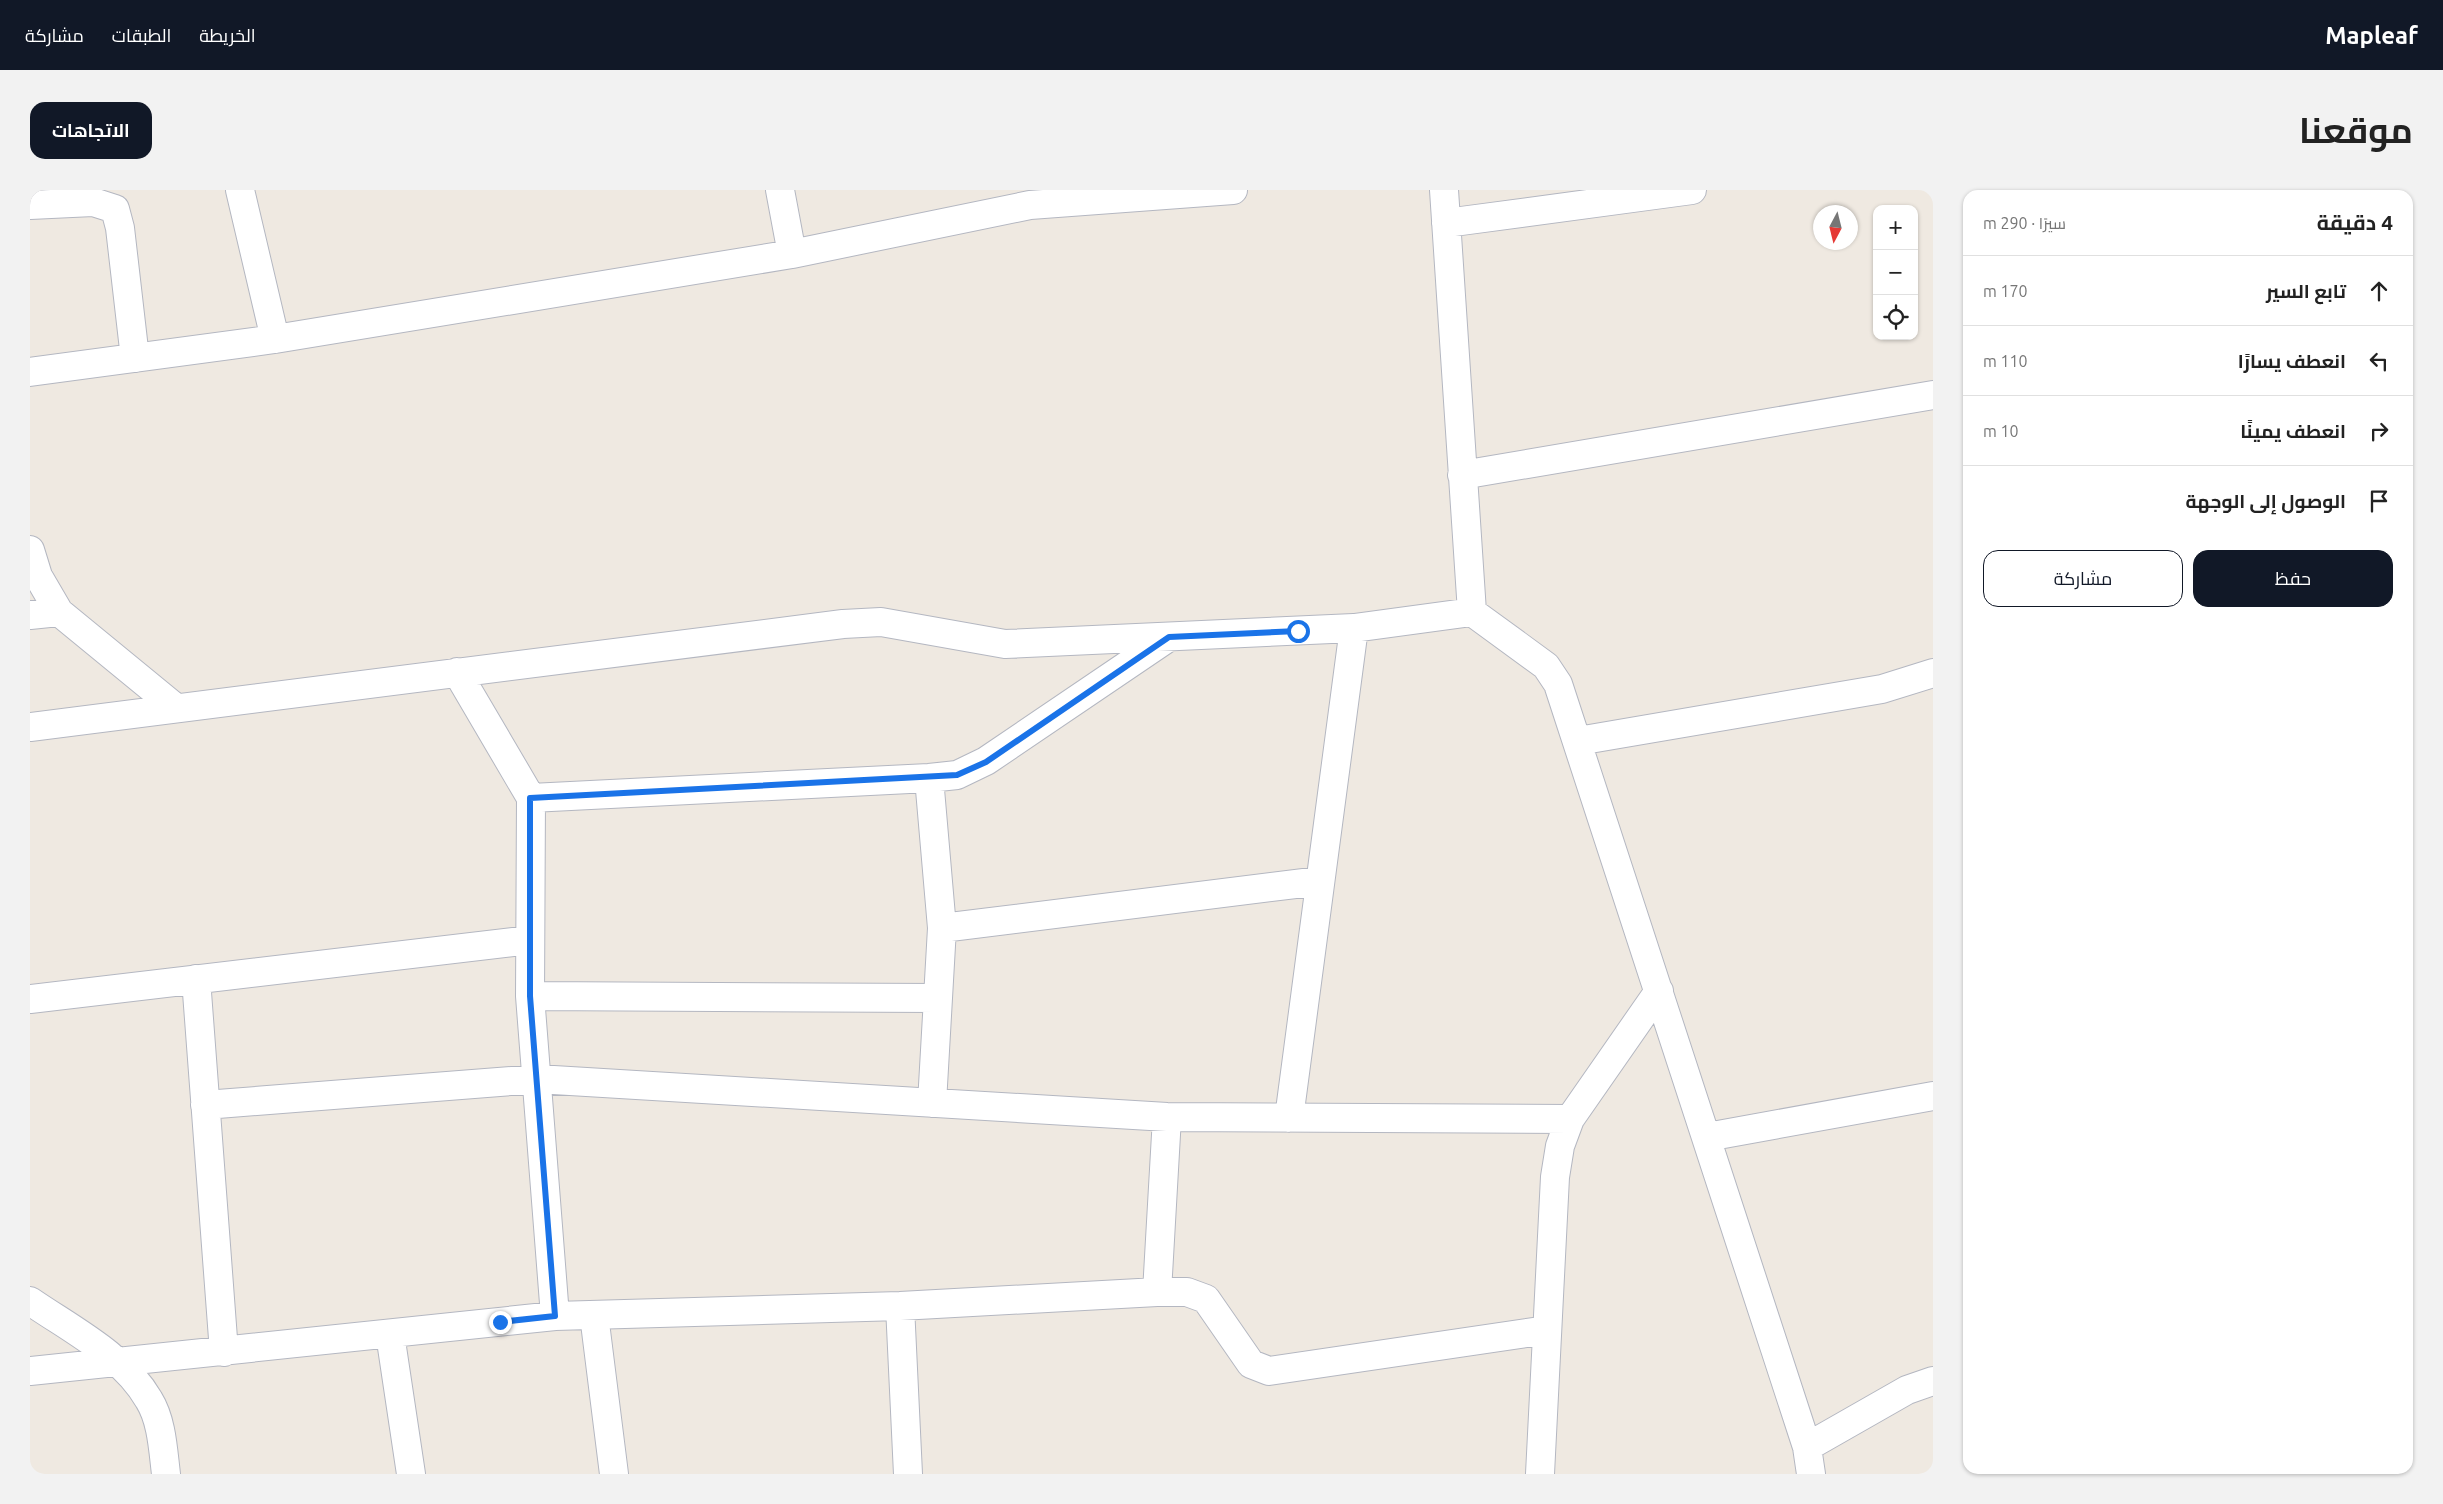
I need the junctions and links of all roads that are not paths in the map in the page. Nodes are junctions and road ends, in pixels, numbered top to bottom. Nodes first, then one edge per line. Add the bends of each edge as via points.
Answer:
1 (240, 190) edge
2 (780, 190) edge
3 (1056, 190) edge
4 (1233, 190) edge
5 (1444, 190) edge
6 (1692, 190) edge
7 (30, 205) edge
8 (1030, 205) junction
9 (1446, 224) junction
10 (792, 254) junction
11 (275, 339) junction
12 (135, 358) junction
13 (30, 372) edge
14 (1933, 395) edge
15 (1462, 475) junction
16 (30, 550) edge
17 (59, 612) junction
18 (1472, 612) junction
19 (30, 615) edge
20 (1354, 628) junction
21 (1169, 637) junction
22 (458, 672) junction
23 (1933, 673) edge
24 (176, 708) junction
25 (30, 727) edge
26 (1578, 741) junction
27 (929, 778) junction
28 (530, 798) junction
29 (1320, 881) junction
30 (942, 928) junction
31 (530, 940) junction
32 (196, 979) junction
33 (1659, 991) junction
34 (530, 996) junction
35 (938, 998) junction
36 (30, 999) edge
37 (537, 1079) junction
38 (1933, 1096) edge
39 (932, 1103) junction
40 (206, 1105) junction
41 (1167, 1118) junction
42 (1289, 1118) junction
43 (1570, 1119) junction
44 (1707, 1137) junction
45 (1158, 1292) junction
46 (30, 1301) edge
47 (900, 1306) junction
48 (594, 1315) junction
49 (555, 1316) junction
50 (1547, 1330) junction
51 (390, 1334) junction
52 (224, 1352) junction
53 (120, 1363) junction
54 (30, 1371) edge
55 (1933, 1381) edge
56 (1807, 1447) junction
57 (166, 1474) edge
58 (411, 1474) edge
59 (614, 1474) edge
60 (908, 1474) edge
61 (1540, 1474) edge
62 (1811, 1474) edge

1 - 11 street
2 - 10 street
3 - 8 street
4 - 8 street
5 - 9 street
6 - 9 street
7 - 12 street via 93,202 114,210 120,228
8 - 10 street
9 - 15 street
10 - 11 street
11 - 12 street
12 - 13 street
14 - 15 street
15 - 18 street
16 - 17 street via 38,576
17 - 19 street
17 - 24 street
18 - 20 street
18 - 26 street via 1546,666 1558,684
20 - 21 street
20 - 29 street
21 - 22 street via 1005,644 881,622
21 - 27 street via 986,762 957,775
22 - 24 street
22 - 28 street
23 - 26 street via 1882,689
24 - 25 street
26 - 33 street
27 - 28 street
27 - 30 street
28 - 31 street
29 - 30 street
29 - 42 street
30 - 35 street
31 - 32 street
31 - 34 street
32 - 36 street
32 - 40 street
33 - 43 street
33 - 44 street
34 - 35 street
34 - 37 street
35 - 39 street
37 - 39 street
37 - 40 street
37 - 49 street
38 - 44 street
39 - 41 street
40 - 52 street
41 - 42 street
41 - 45 street
42 - 43 street
43 - 50 street via 1560,1146 1555,1177
44 - 56 street
45 - 47 street
45 - 50 street via 1187,1292 1206,1299 1251,1364 1269,1371
46 - 53 street
47 - 48 street
47 - 60 street
48 - 49 street
48 - 59 street
49 - 51 street
50 - 61 street
51 - 52 street
51 - 58 street
52 - 53 street
53 - 54 street
53 - 57 street via 150,1400 160,1428
55 - 56 street via 1908,1390
56 - 62 street

